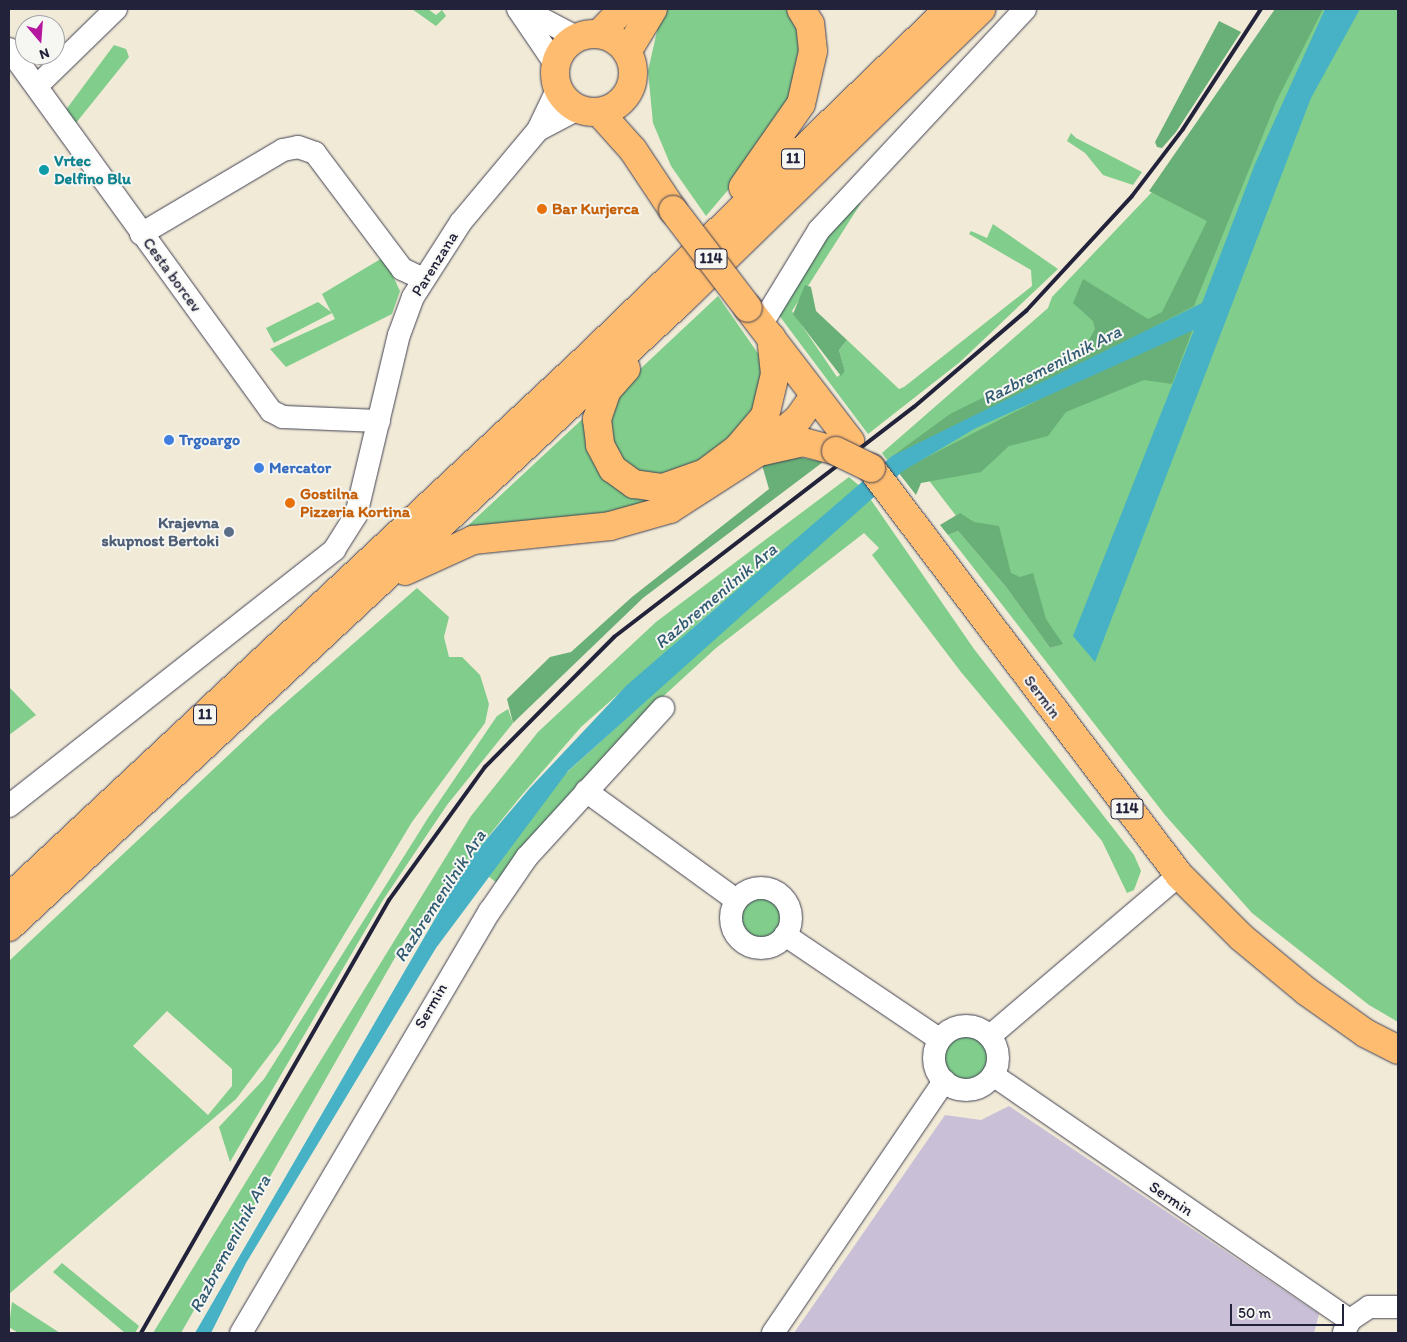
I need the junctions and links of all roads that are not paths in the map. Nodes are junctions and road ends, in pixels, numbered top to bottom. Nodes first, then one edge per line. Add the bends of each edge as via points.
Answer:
1 (116, 9) edge
2 (518, 9) edge
3 (523, 9) edge
4 (623, 9) edge
5 (653, 9) edge
6 (801, 9) edge
7 (949, 9) edge
8 (981, 9) edge
9 (1025, 9) edge
10 (588, 36) junction
11 (9, 49) edge
12 (627, 52) junction
13 (557, 76) junction
14 (38, 85) junction
15 (626, 96) junction
16 (589, 110) junction
17 (538, 130) junction
18 (634, 150) junction
19 (141, 234) junction
20 (423, 278) junction
21 (681, 302) junction
22 (637, 310) junction
23 (760, 324) junction
24 (815, 395) junction
25 (765, 416) junction
26 (380, 421) junction
27 (843, 446) junction
28 (757, 453) junction
29 (370, 590) junction
30 (663, 708) dead end
31 (586, 791) junction
32 (9, 806) edge
33 (1179, 875) junction
34 (9, 898) edge
35 (736, 900) junction
36 (9, 927) edge
37 (785, 935) junction
38 (990, 1036) junction
39 (939, 1039) junction
40 (1398, 1050) edge
41 (993, 1075) junction
42 (944, 1082) junction
43 (1396, 1305) edge
44 (1347, 1327) edge
45 (241, 1333) edge
46 (773, 1333) edge

1 - 14 street
2 - 13 street
3 - 10 street
4 - 10 main road
5 - 12 main road
6 - 22 main road via 810,24 813,51 801,104 768,156
7 - 22 main road, 11
8 - 21 main road, 11
9 - 23 street via 824,223
10 - 12 main road via 615,40
10 - 13 main road via 562,51
11 - 14 street, Cesta borcev
12 - 15 main road, 114 via 632,78
13 - 16 main road, 114
13 - 17 street, Parenzana
14 - 19 street, Cesta borcev
15 - 16 main road
15 - 18 main road, 114
16 - 17 street, Parenzana
16 - 18 main road, 114
17 - 20 street, Parenzana via 461,222
18 - 23 main road, 114, bridge via 673,210
19 - 20 street via 283,150 298,146 315,153 334,174 402,269
19 - 26 street, Cesta borcev via 271,411 283,417
20 - 26 street, Parenzana via 399,335
21 - 25 main road via 659,337 607,390 598,419 600,445 613,468 634,484 648,488 685,482 737,448
21 - 29 main road, 11
22 - 34 main road, 11
23 - 24 main road, 114
23 - 25 main road via 775,374
24 - 25 main road
24 - 27 main road, 114
24 - 28 main road via 798,419
26 - 32 street, Parenzana via 356,515 334,550
27 - 28 main road via 803,442
27 - 33 main road, Sermin / 114, bridge via 871,468
28 - 29 main road via 693,496 639,521 473,540
29 - 36 main road, 11
30 - 31 street, Sermin
31 - 35 street
31 - 45 street, Sermin via 527,857 457,962
33 - 38 street
33 - 40 main road, Sermin / 114 via 1241,937 1306,991 1365,1033
35 - 37 street via 732,926 744,943 764,948
35 - 37 street via 757,888 780,894 791,915
37 - 39 street
38 - 39 street via 964,1026
38 - 41 street via 998,1051
39 - 42 street via 934,1057
41 - 42 street via 970,1090
41 - 44 street, Sermin
42 - 46 street
43 - 44 street via 1369,1306

